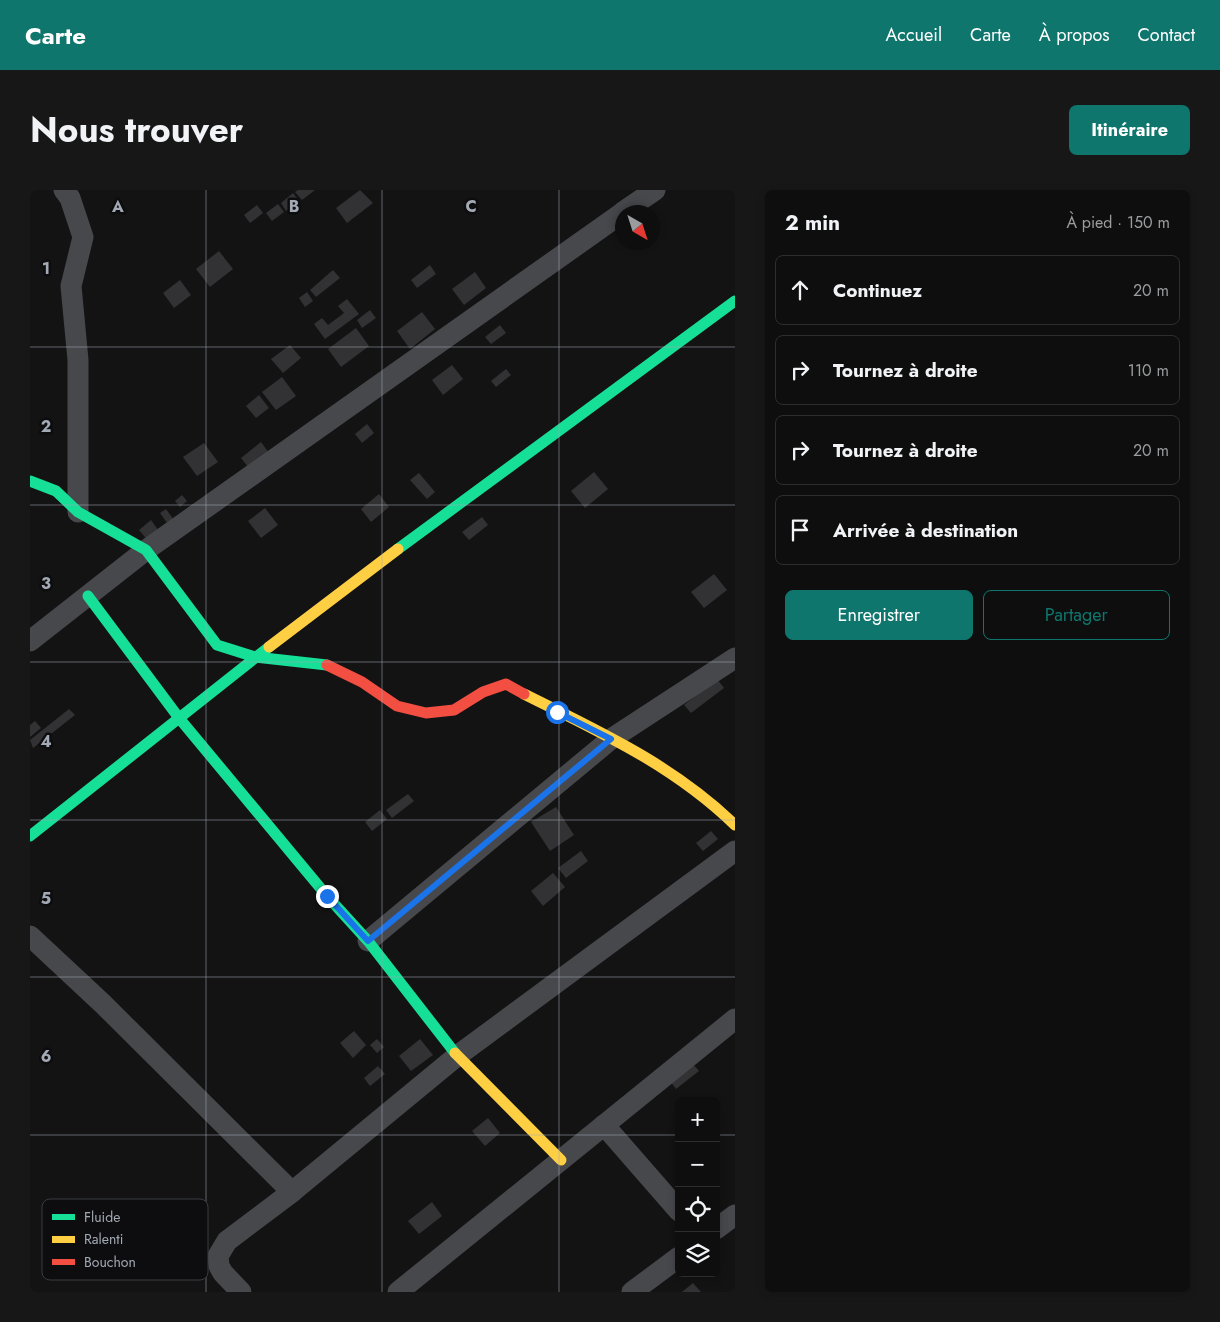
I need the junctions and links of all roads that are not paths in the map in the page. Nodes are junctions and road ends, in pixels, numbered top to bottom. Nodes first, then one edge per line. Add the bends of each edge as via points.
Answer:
1 (64, 190) edge
2 (655, 190) edge
3 (634, 205) edge
4 (615, 219) edge
5 (735, 301) edge
6 (30, 481) edge
7 (78, 512) junction
8 (146, 550) junction
9 (88, 596) junction
10 (30, 641) edge
11 (255, 657) junction
12 (735, 658) edge
13 (179, 718) junction
14 (611, 739) junction
15 (735, 825) edge
16 (30, 836) edge
17 (735, 851) edge
18 (30, 936) edge
19 (368, 941) junction
20 (735, 1019) edge
21 (457, 1056) junction
22 (604, 1125) junction
23 (561, 1160) junction
24 (292, 1192) junction
25 (675, 1206) edge
26 (735, 1215) edge
27 (720, 1226) edge
28 (675, 1260) edge
29 (241, 1292) edge
30 (398, 1292) edge
31 (632, 1292) edge

1 - 7 street via 70,198 83,237 71,286 78,360
2 - 3 street
4 - 8 street
5 - 11 street
6 - 7 street via 56,491
7 - 8 street
8 - 9 street
8 - 11 street via 217,645
9 - 10 street
9 - 13 street
11 - 13 street
11 - 14 street via 329,665 397,706 426,713 454,710 483,692 506,684
12 - 14 street
13 - 16 street
13 - 19 street
14 - 15 street via 646,756 712,802
14 - 19 street
17 - 21 street
18 - 24 street
19 - 21 street
20 - 22 street
21 - 23 street
21 - 24 street
22 - 23 street
22 - 25 street
23 - 30 street
24 - 29 street via 221,1249 219,1266 222,1273
26 - 27 street
28 - 31 street

